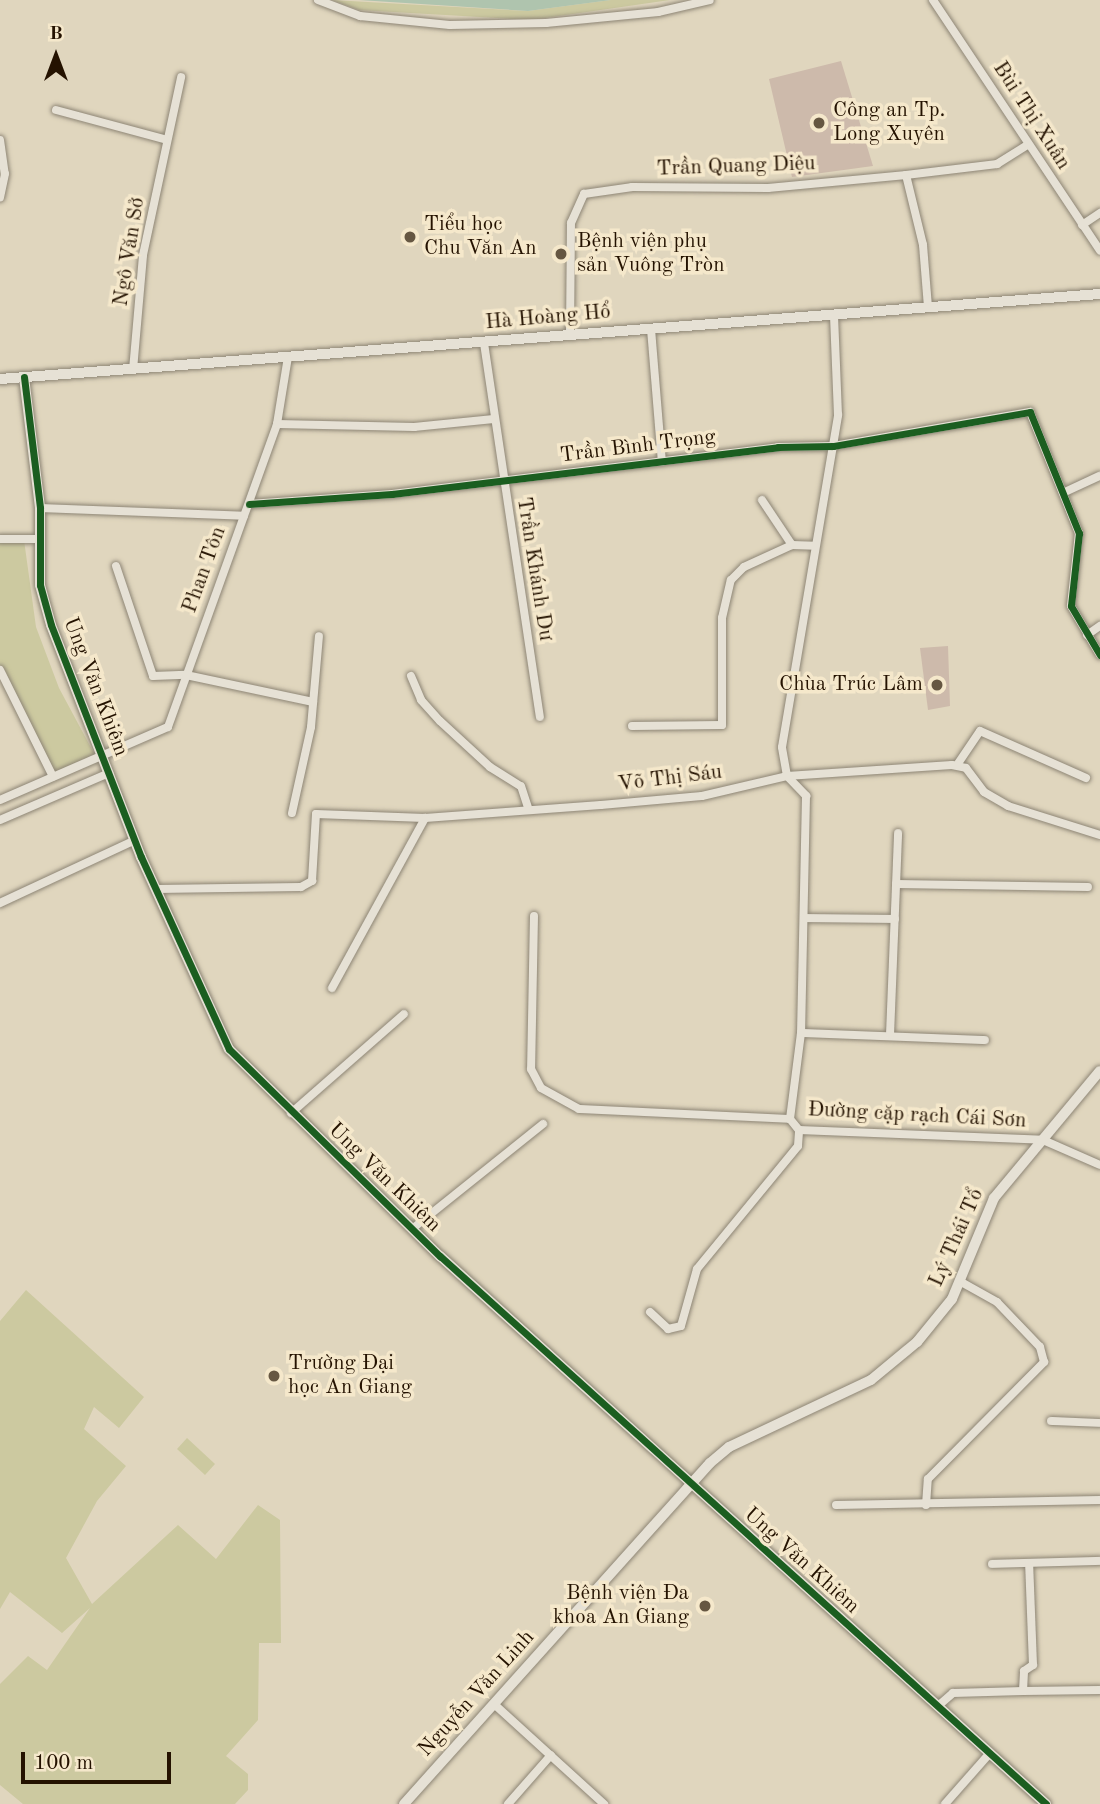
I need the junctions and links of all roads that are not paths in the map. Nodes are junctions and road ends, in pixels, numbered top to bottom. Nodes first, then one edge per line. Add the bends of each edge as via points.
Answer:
1 (318, 0) edge
2 (710, 0) edge
3 (933, 0) edge
4 (181, 78) dead end
5 (56, 110) dead end
6 (0, 140) edge
7 (167, 140) junction
8 (1028, 145) junction
9 (906, 175) junction
10 (0, 197) edge
11 (1100, 213) edge
12 (1082, 225) junction
13 (1100, 250) edge
14 (1100, 294) edge
15 (929, 307) junction
16 (834, 314) junction
17 (651, 330) junction
18 (570, 335) junction
19 (484, 343) junction
20 (288, 357) junction
21 (133, 369) junction
22 (24, 377) junction
23 (0, 379) edge
24 (494, 419) junction
25 (277, 424) junction
26 (833, 446) junction
27 (663, 462) junction
28 (1100, 476) edge
29 (503, 481) junction
30 (1065, 492) junction
31 (762, 500) dead end
32 (249, 504) junction
33 (40, 508) junction
34 (244, 516) junction
35 (0, 539) edge
36 (40, 539) junction
37 (792, 545) junction
38 (815, 546) junction
39 (116, 566) dead end
40 (1100, 626) edge
41 (1087, 635) junction
42 (319, 636) dead end
43 (1100, 655) edge
44 (0, 670) edge
45 (186, 675) junction
46 (411, 676) dead end
47 (313, 702) junction
48 (540, 717) dead end
49 (632, 726) dead end
50 (102, 754) junction
51 (957, 765) junction
52 (109, 774) junction
53 (787, 776) junction
54 (53, 777) junction
55 (1086, 778) dead end
56 (0, 800) edge
57 (529, 810) junction
58 (292, 813) dead end
59 (425, 818) junction
60 (0, 820) edge
61 (898, 833) dead end
62 (1100, 835) edge
63 (135, 840) junction
64 (896, 884) junction
65 (1088, 887) dead end
66 (156, 889) junction
67 (0, 902) edge
68 (534, 916) dead end
69 (804, 918) junction
70 (895, 919) junction
71 (332, 988) dead end
72 (404, 1014) dead end
73 (801, 1033) junction
74 (890, 1035) junction
75 (985, 1040) dead end
76 (1100, 1071) edge
77 (291, 1113) junction
78 (790, 1119) junction
79 (543, 1124) dead end
80 (799, 1130) junction
81 (1043, 1140) junction
82 (1100, 1165) edge
83 (412, 1229) junction
84 (961, 1282) junction
85 (650, 1312) dead end
86 (1051, 1421) dead end
87 (1100, 1423) edge
88 (689, 1485) junction
89 (1100, 1500) edge
90 (836, 1505) dead end
91 (926, 1505) junction
92 (1100, 1561) edge
93 (1029, 1563) junction
94 (992, 1564) dead end
95 (1100, 1690) edge
96 (1023, 1691) junction
97 (494, 1704) junction
98 (938, 1706) junction
99 (990, 1753) junction
100 (551, 1755) junction
101 (404, 1804) edge
102 (508, 1804) edge
103 (604, 1804) edge
104 (945, 1804) edge
105 (1046, 1804) edge

1 - 2 street via 360,16 450,25 546,23 658,12
3 - 8 street, Bùi Thị Xuân
4 - 7 street, Ngô Văn Sở
5 - 7 street
6 - 10 street via 5,174
7 - 21 street, Ngô Văn Sở via 143,255
8 - 9 street, Trần Quang Diệu via 998,164
8 - 12 street, Bùi Thị Xuân
9 - 15 street via 923,245
9 - 18 street, Trần Quang Diệu via 768,188 632,187 584,194 571,223
11 - 12 street
12 - 13 street, Bùi Thị Xuân
14 - 15 main road, Hà Hoàng Hổ
15 - 16 main road, Hà Hoàng Hổ
16 - 17 main road, Hà Hoàng Hổ
16 - 26 street via 838,415
17 - 18 main road, Hà Hoàng Hổ
17 - 27 street
18 - 19 main road, Hà Hoàng Hổ
19 - 20 main road, Hà Hoàng Hổ
19 - 24 street, Trần Khánh Dư
20 - 21 main road, Hà Hoàng Hổ
20 - 25 street, Phan Tôn
21 - 22 main road, Hà Hoàng Hổ
22 - 23 main road, Hà Hoàng Hổ
22 - 33 street, Ung Văn Khiêm
24 - 25 street via 414,427
24 - 29 street, Trần Khánh Dư
25 - 32 street, Phan Tôn
26 - 27 street, Trần Bình Trọng
26 - 30 street, Trần Bình Trọng via 1030,412
26 - 38 street
27 - 29 street, Trần Bình Trọng
28 - 30 street
29 - 32 street, Trần Bình Trọng
29 - 48 street, Trần Khánh Dư
30 - 41 street via 1079,533 1071,606
31 - 37 street
32 - 34 street, Phan Tôn
33 - 34 street
33 - 36 street, Ung Văn Khiêm
34 - 45 street, Phan Tôn
35 - 36 street
36 - 50 street, Ung Văn Khiêm via 40,585 51,625
37 - 38 street
37 - 49 street via 744,567 731,580 722,618 722,725
38 - 53 street via 782,747
39 - 45 street via 148,671 161,677
40 - 41 street
41 - 43 street
42 - 47 street
44 - 54 street
45 - 47 street
45 - 50 street, Phan Tôn via 167,727
46 - 57 street via 421,700 440,721 490,767 521,786
47 - 58 street
50 - 52 street, Ung Văn Khiêm
50 - 54 street, Phan Tôn
51 - 53 street, Võ Thị Sáu
51 - 55 street via 980,731
51 - 62 street via 984,792 1009,806
52 - 60 street
52 - 63 street, Ung Văn Khiêm
53 - 57 street, Võ Thị Sáu via 702,796
53 - 69 street, Đường cặp rạch Cái Sơn via 806,796
54 - 56 street, Phan Tôn
57 - 59 street, Võ Thị Sáu
59 - 66 street, Võ Thị Sáu via 316,814 312,881 287,891
59 - 71 street
61 - 64 street
63 - 66 street, Ung Văn Khiêm
63 - 67 street
64 - 65 street
64 - 70 street
66 - 77 street, Ung Văn Khiêm via 229,1049
68 - 78 street via 531,1069 541,1088 579,1109
69 - 70 street
69 - 73 street, Đường cặp rạch Cái Sơn
70 - 74 street
72 - 77 street
73 - 74 street
73 - 78 street, Đường cặp rạch Cái Sơn
74 - 75 street
76 - 81 street, Lý Thái Tổ
77 - 83 street, Ung Văn Khiêm
78 - 80 street, Đường cặp rạch Cái Sơn
79 - 83 street
80 - 81 street, Đường cặp rạch Cái Sơn
80 - 85 street via 798,1146 697,1269 681,1326 668,1329
81 - 82 street, Đường cặp rạch Cái Sơn
81 - 84 street, Lý Thái Tổ via 994,1198
83 - 88 street, Ung Văn Khiêm
84 - 88 street, Lý Thái Tổ via 942,1315 872,1380 729,1447
84 - 91 street via 997,1303 1040,1346 1044,1362 928,1479
86 - 87 street
88 - 97 street, Nguyễn Văn Linh
88 - 98 street, Ung Văn Khiêm
89 - 91 street
90 - 91 street
92 - 93 street
93 - 94 street
93 - 96 street via 1033,1665 1024,1671
95 - 96 street
96 - 98 street via 953,1692
97 - 100 street
97 - 101 street, Nguyễn Văn Linh
98 - 99 street, Ung Văn Khiêm
99 - 104 street
99 - 105 street, Ung Văn Khiêm
100 - 102 street
100 - 103 street

